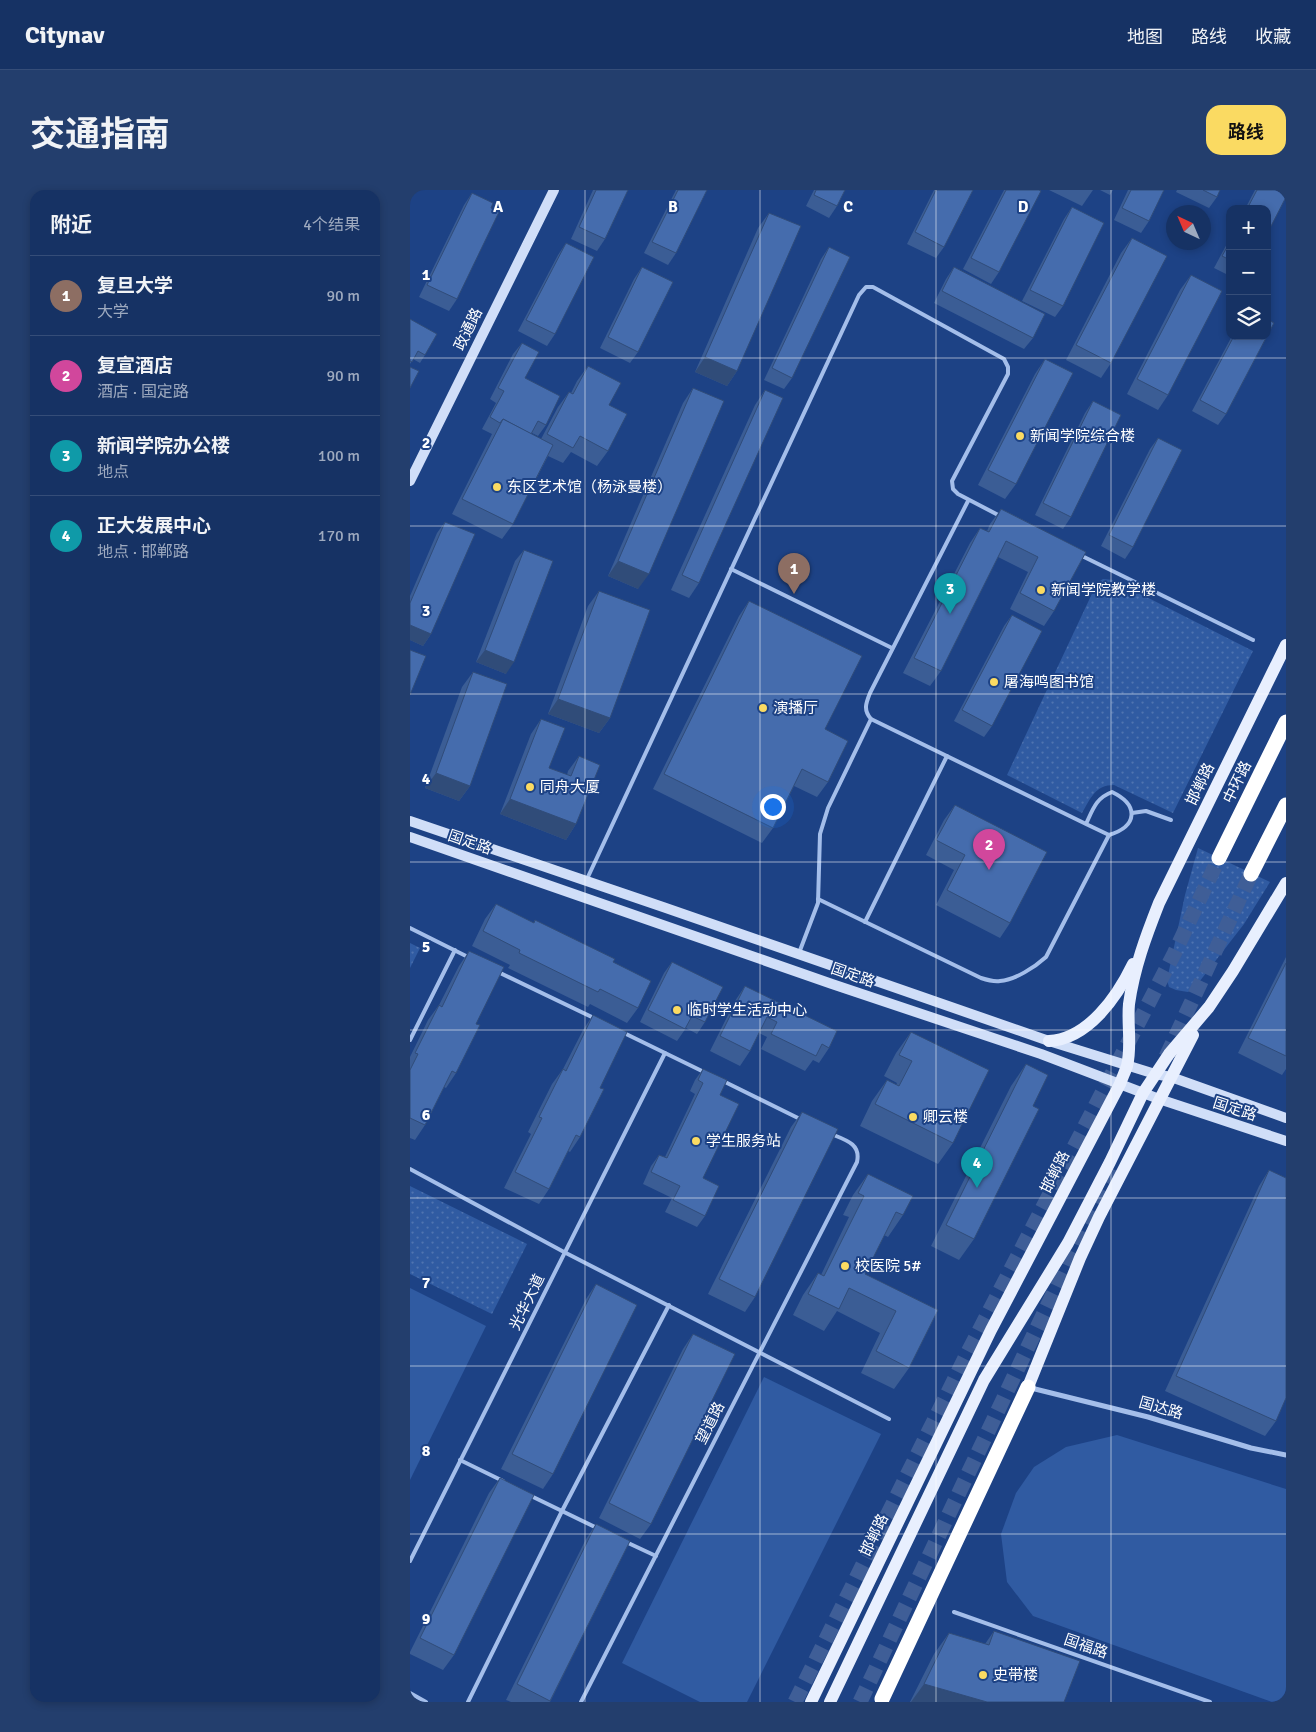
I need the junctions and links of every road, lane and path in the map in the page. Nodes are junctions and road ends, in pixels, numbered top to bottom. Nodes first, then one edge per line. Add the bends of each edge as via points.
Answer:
1 (554, 190) edge
2 (410, 482) edge
3 (968, 501) junction
4 (1011, 522) edge
5 (1072, 551) edge
6 (731, 569) junction
7 (1253, 640) dead end
8 (1286, 645) edge
9 (892, 648) junction
10 (871, 718) junction
11 (1286, 722) edge
12 (947, 756) junction
13 (1286, 805) edge
14 (1132, 813) junction
15 (1171, 820) dead end
16 (410, 821) edge
17 (1086, 824) junction
18 (1109, 835) junction
19 (410, 837) edge
20 (1219, 858) tunnel mouth
21 (1252, 874) tunnel mouth
22 (586, 881) junction
23 (1286, 883) edge
24 (818, 899) junction
25 (865, 922) junction
26 (410, 928) edge
27 (1146, 937) junction
28 (455, 950) junction
29 (798, 955) junction
30 (473, 959) edge
31 (490, 968) edge
32 (1209, 1007) junction
33 (604, 1023) edge
34 (621, 1031) edge
35 (410, 1040) edge
36 (1048, 1041) junction
37 (665, 1053) junction
38 (1127, 1066) junction
39 (709, 1074) edge
40 (1155, 1074) junction
41 (1171, 1077) junction
42 (718, 1078) edge
43 (1120, 1084) junction
44 (1143, 1093) junction
45 (1160, 1099) junction
46 (1286, 1118) edge
47 (806, 1121) edge
48 (824, 1130) edge
49 (1286, 1141) edge
50 (410, 1169) edge
51 (564, 1252) junction
52 (669, 1305) junction
53 (759, 1352) junction
54 (1028, 1387) junction
55 (889, 1419) dead end
56 (1286, 1455) edge
57 (460, 1460) junction
58 (511, 1485) edge
59 (528, 1494) edge
60 (562, 1511) junction
61 (605, 1531) edge
62 (622, 1540) edge
63 (656, 1556) junction
64 (410, 1561) edge
65 (954, 1612) dead end
66 (410, 1694) edge
67 (882, 1699) dead end
68 (426, 1702) edge
69 (468, 1702) edge
70 (580, 1702) edge
71 (811, 1702) edge
72 (830, 1702) edge
73 (1210, 1702) edge

1 - 2 street, 政通路
3 - 4 lane
3 - 6 lane via 953,489 952,481 1008,374 1004,359 873,287 866,287 859,295
3 - 9 lane
5 - 7 lane
6 - 9 lane
6 - 22 lane
8 - 27 main road, 邯郸路 via 1159,903
9 - 10 lane via 865,707
10 - 12 lane
10 - 24 lane via 828,808 820,834
11 - 20 highway, 中环路
12 - 17 lane
12 - 25 lane
13 - 21 highway
14 - 15 lane via 1146,811
14 - 17 lane via 1128,804 1112,792 1096,802
14 - 18 lane via 1126,827
16 - 22 street, 国定路
17 - 18 lane
18 - 25 lane via 1046,957 1017,976 1002,981 981,978
19 - 43 street, 国定路
22 - 29 street, 国定路
23 - 32 main road, 邯郸路
24 - 25 lane
24 - 29 lane
26 - 28 lane
27 - 36 main road via 1129,972 1090,1024 1068,1038
27 - 38 main road, 邯郸路 via 1130,1003
28 - 30 lane
28 - 35 lane
29 - 36 street, 国定路
31 - 33 lane
32 - 40 main road, 邯郸路
32 - 41 main road, 邯郸路
34 - 37 lane
36 - 38 street, 国定路
37 - 39 lane
37 - 51 lane, 光华大道
38 - 40 street, 国定路
38 - 43 main road, 邯郸路
40 - 41 street, 国定路
40 - 44 main road, 邯郸路
41 - 45 main road, 邯郸路
41 - 46 street, 国定路
42 - 47 lane
43 - 44 street, 国定路
43 - 71 main road, 邯郸路 via 991,1330
44 - 45 street, 国定路
44 - 72 main road, 邯郸路 via 1054,1268 984,1380
45 - 49 street, 国定路
45 - 54 main road, 邯郸路 via 1080,1258
48 - 53 lane, 望道路 via 856,1148 859,1154 857,1162
50 - 51 lane
51 - 52 lane
51 - 57 lane, 光华大道
52 - 53 lane
52 - 60 lane
53 - 55 lane
53 - 63 lane, 望道路
54 - 56 street, 国达路
54 - 67 highway
57 - 58 lane
57 - 64 lane, 光华大道
59 - 60 lane
60 - 61 lane
60 - 69 lane
62 - 63 lane
63 - 70 lane, 望道路
65 - 73 lane, 国福路
66 - 68 lane

